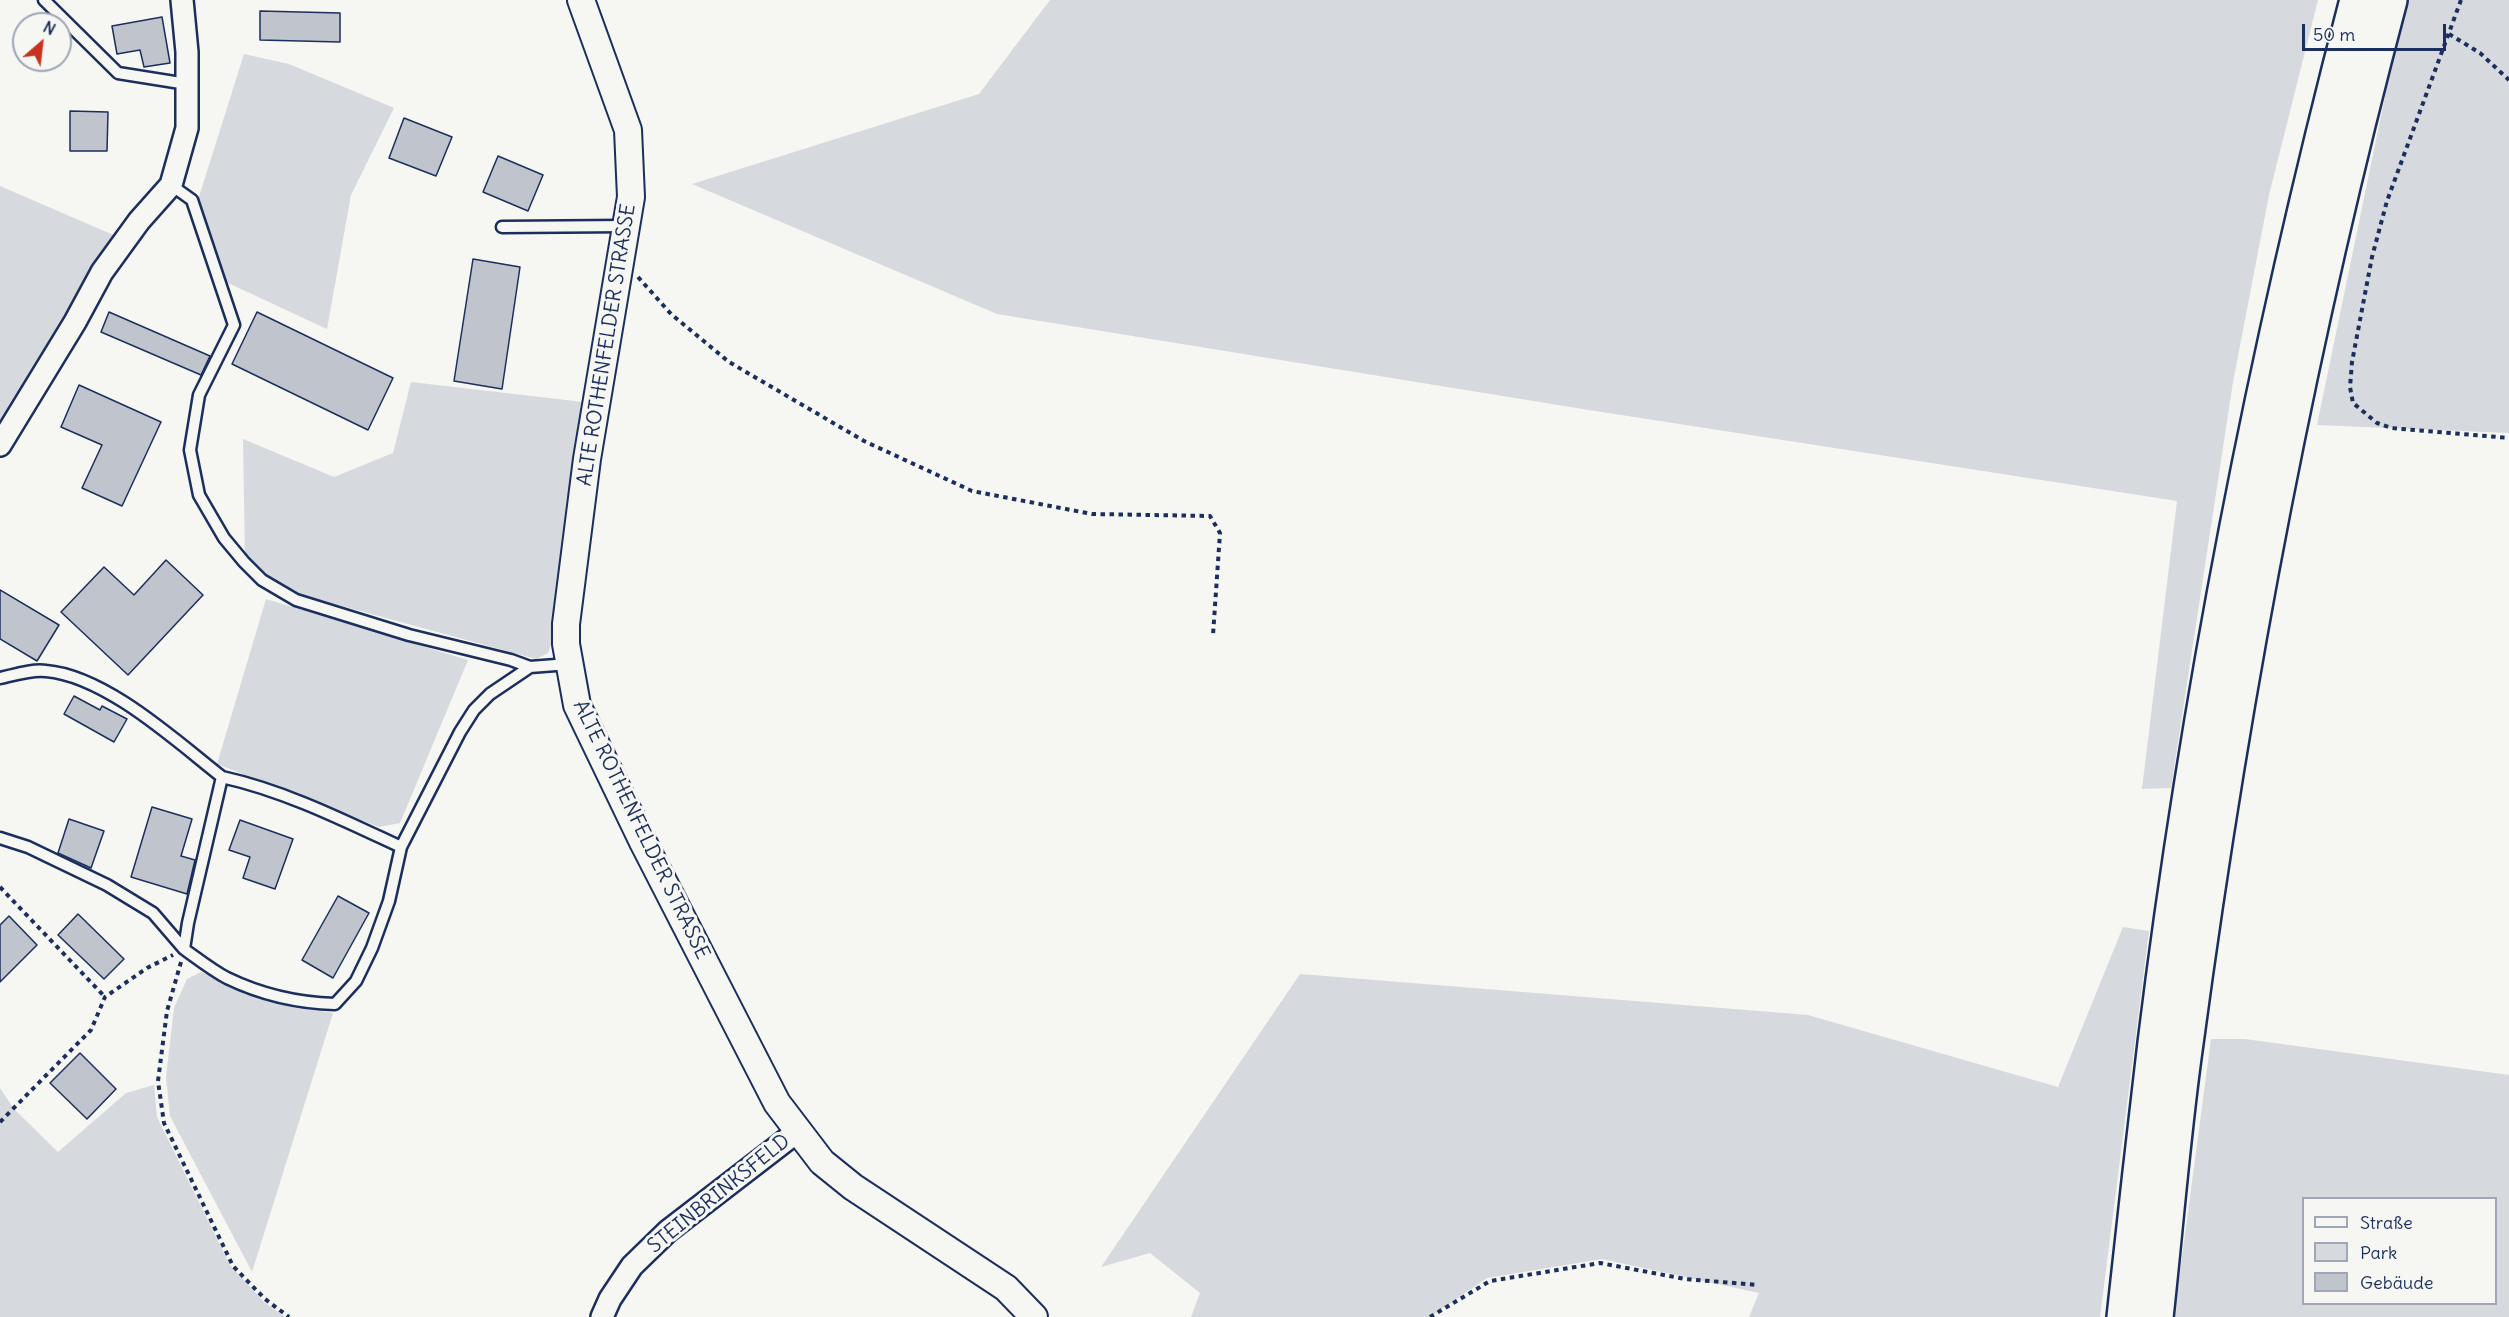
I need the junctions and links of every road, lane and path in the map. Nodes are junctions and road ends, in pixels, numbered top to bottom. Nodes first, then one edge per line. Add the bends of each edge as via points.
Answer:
1 (44, 0) edge
2 (182, 0) edge
3 (581, 0) edge
4 (2357, 0) edge
5 (2390, 0) edge
6 (2461, 0) edge
7 (2450, 34) junction
8 (2509, 81) edge
9 (187, 84) junction
10 (171, 185) junction
11 (626, 226) junction
12 (502, 227) dead end
13 (618, 269) junction
14 (2509, 438) edge
15 (0, 445) edge
16 (1213, 635) dead end
17 (569, 664) junction
18 (530, 667) junction
19 (0, 678) edge
20 (222, 777) junction
21 (0, 838) edge
22 (401, 847) junction
23 (0, 887) edge
24 (184, 950) junction
25 (105, 997) junction
26 (0, 1122) edge
27 (798, 1131) junction
28 (1758, 1285) dead end
29 (289, 1317) edge
30 (602, 1317) edge
31 (1034, 1317) edge
32 (1430, 1317) edge
33 (2124, 1317) edge
34 (2156, 1317) edge

1 - 9 lane via 118,73
2 - 9 street
3 - 11 street, ALTE ROTHENFELDER STRASSE via 628,130 631,197
4 - 33 highway via 2290,279 2224,602 2157,1029
5 - 34 highway via 2320,288 2254,611 2185,1046
6 - 7 path
7 - 8 path via 2480,53
7 - 14 path via 2387,201 2372,257 2350,387 2354,403 2377,423 2391,428
9 - 10 street via 187,128
10 - 15 street via 102,272
10 - 18 lane via 192,200 234,325 199,395 190,450 199,495 224,538 262,580 296,600
11 - 12 lane
11 - 13 street, ALTE ROTHENFELDER STRASSE
13 - 16 path via 643,280 671,314 729,362 864,441 972,491 1092,514 1210,516 1220,533
13 - 17 street, ALTE ROTHENFELDER STRASSE via 587,459 566,624
17 - 18 lane
17 - 27 street, ALTE ROTHENFELDER STRASSE via 577,705 643,842 777,1103
18 - 22 lane via 474,710
19 - 20 lane via 44,670 78,678 136,709
20 - 22 lane via 302,802
20 - 24 lane
21 - 24 lane via 28,847 153,913
22 - 24 lane via 389,901 372,948 356,981 335,1004 276,995 227,978
23 - 25 path
24 - 25 path via 147,968
24 - 29 path via 166,1011 158,1082 164,1123 233,1266
25 - 26 path via 91,1030
27 - 30 street, STEINBRINKSFELD via 668,1231 632,1266
27 - 31 street, ALTE ROTHENFELDER STRASSE via 822,1162 1005,1288
28 - 32 path via 1685,1280 1600,1263 1490,1281

